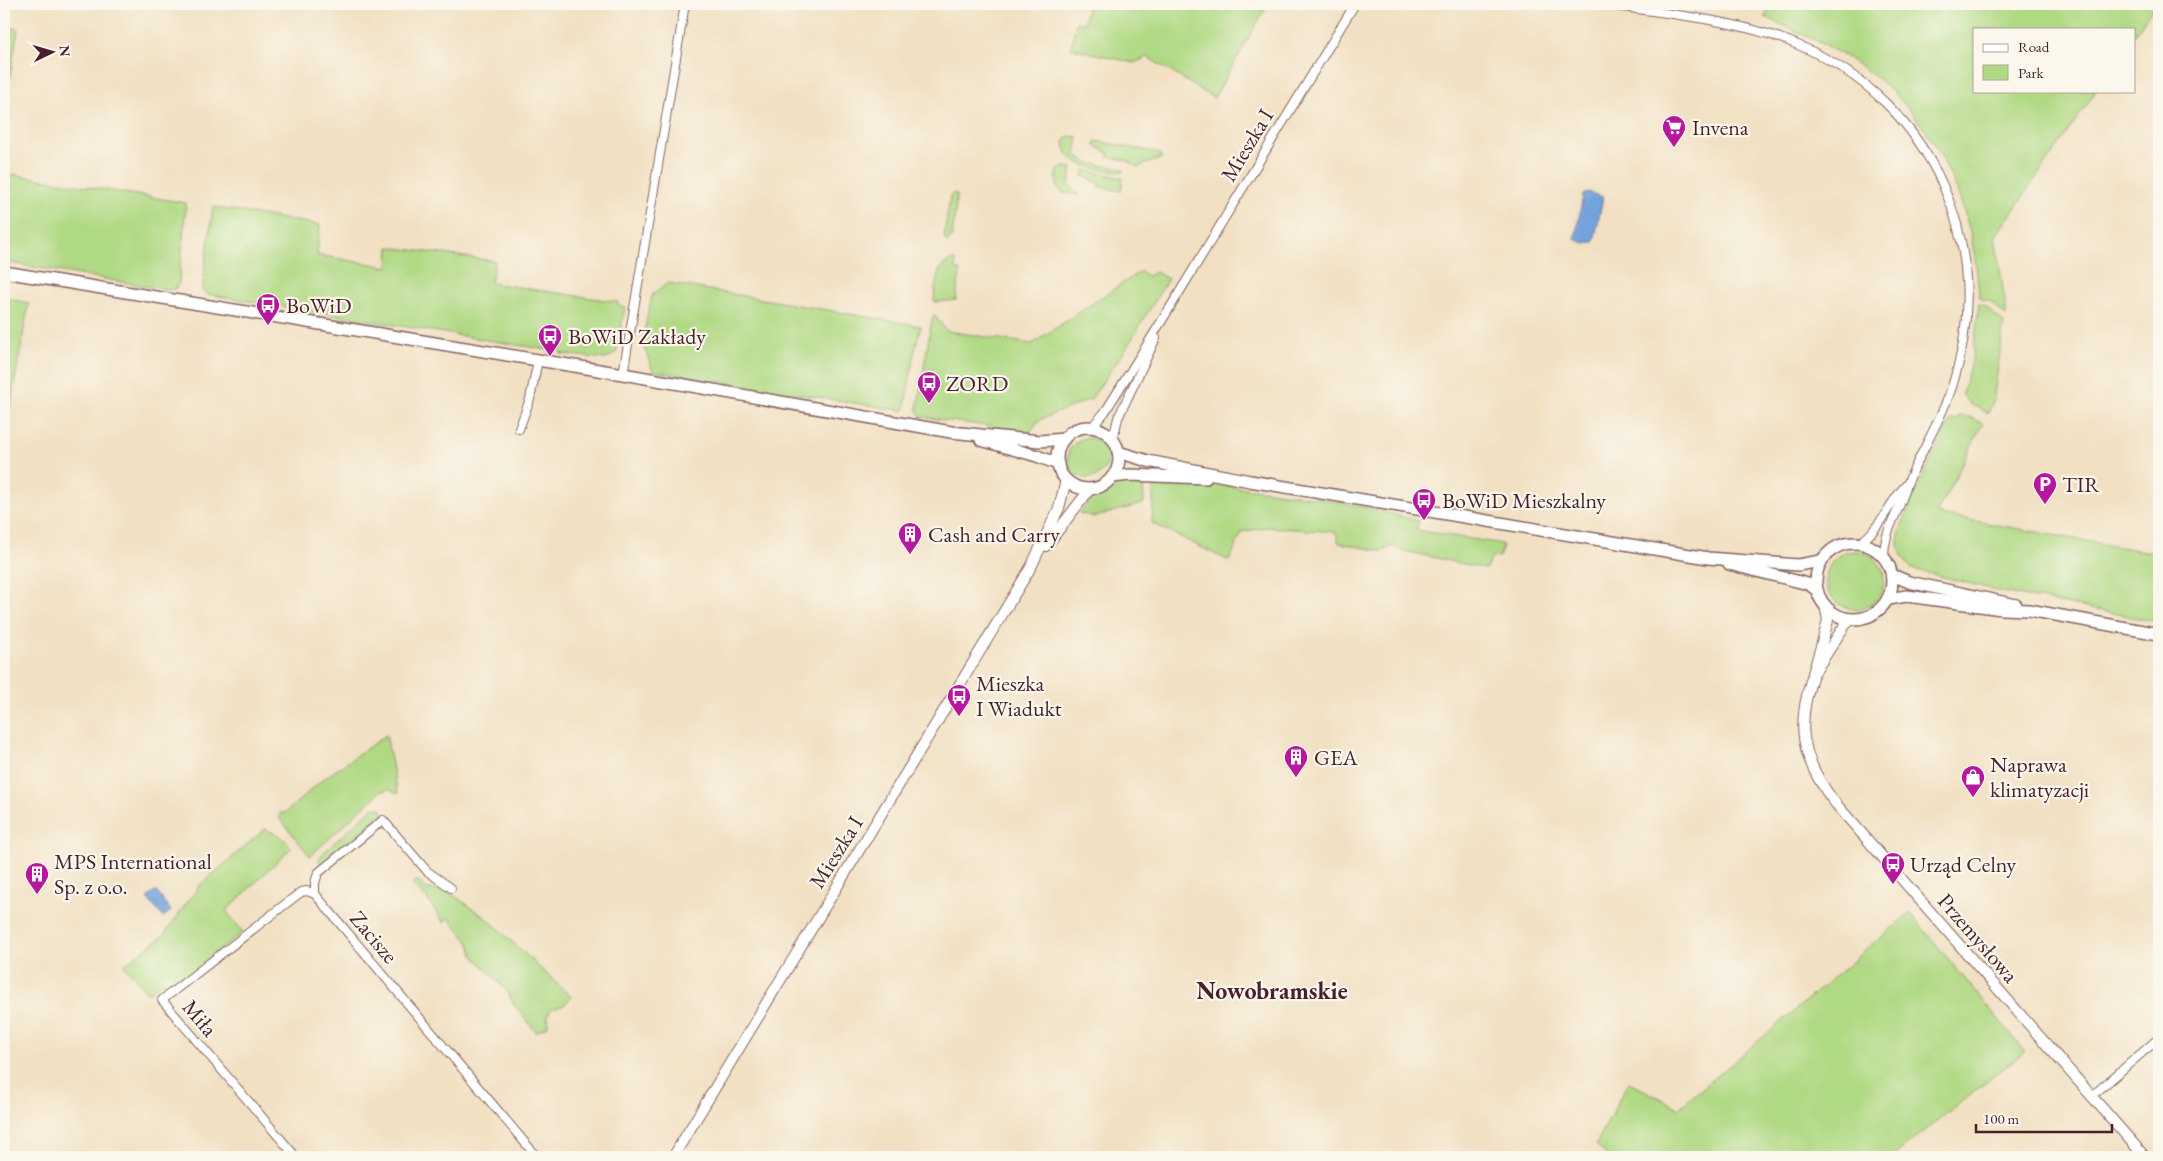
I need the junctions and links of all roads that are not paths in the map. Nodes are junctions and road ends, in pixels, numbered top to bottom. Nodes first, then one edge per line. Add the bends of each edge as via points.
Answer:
1 (686, 4) edge
2 (1355, 4) edge
3 (1602, 4) edge
4 (4, 272) edge
5 (1171, 306) junction
6 (538, 360) junction
7 (623, 374) junction
8 (1091, 428) junction
9 (519, 429) dead end
10 (950, 432) junction
11 (1064, 439) junction
12 (1112, 439) junction
13 (1118, 452) junction
14 (1058, 464) junction
15 (1112, 477) junction
16 (1066, 480) junction
17 (1250, 481) junction
18 (1907, 483) junction
19 (1090, 489) junction
20 (1859, 543) junction
21 (1884, 557) junction
22 (1708, 558) junction
23 (1821, 562) junction
24 (1031, 567) junction
25 (1892, 575) junction
26 (1817, 590) junction
27 (1888, 599) junction
28 (1824, 606) junction
29 (2030, 610) junction
30 (1852, 619) junction
31 (2159, 634) edge
32 (1814, 674) junction
33 (451, 888) dead end
34 (315, 894) junction
35 (2159, 1038) edge
36 (2092, 1096) junction
37 (296, 1157) edge
38 (537, 1157) edge
39 (673, 1157) edge
40 (2145, 1157) edge

1 - 7 street
2 - 5 street, Mieszka I
3 - 18 street via 1723,24 1797,45 1826,58 1858,79 1897,115 1916,138 1950,202 1965,260 1968,301 1962,351 1952,388
4 - 6 main road
5 - 8 street, Mieszka I via 1105,412
5 - 12 street, Mieszka I via 1118,418
6 - 7 main road
6 - 9 street via 530,399
7 - 10 main road
8 - 11 main road via 1076,430
8 - 12 main road via 1103,431
10 - 11 main road via 1040,441
10 - 14 main road
11 - 14 main road
12 - 13 main road
13 - 15 main road via 1117,470
13 - 17 main road
14 - 16 main road
15 - 17 main road via 1146,475
15 - 19 main road
16 - 19 main road
16 - 24 street, Mieszka I via 1060,508
17 - 22 main road
18 - 20 street via 1893,498 1868,538
18 - 21 street via 1884,540
19 - 24 street, Mieszka I
20 - 21 main road
20 - 23 main road via 1838,546
21 - 25 main road
22 - 23 main road via 1798,565
22 - 26 main road via 1808,584
23 - 26 main road via 1816,575
24 - 39 street, Mieszka I
25 - 27 main road
25 - 29 main road via 1909,582
26 - 28 main road
27 - 29 main road via 1907,596 2002,610
27 - 30 main road via 1869,616
28 - 30 main road via 1837,615
28 - 32 street, Przemysłowa via 1828,620
29 - 31 main road
30 - 32 street, Przemysłowa
32 - 36 street, Przemysłowa via 1806,698 1803,728 1807,756 1815,774 1836,804
33 - 34 street via 427,872 383,820 318,873
34 - 37 street, Miła via 301,892 162,1000
34 - 38 street, Zacisze
35 - 36 street
36 - 40 street, Przemysłowa

